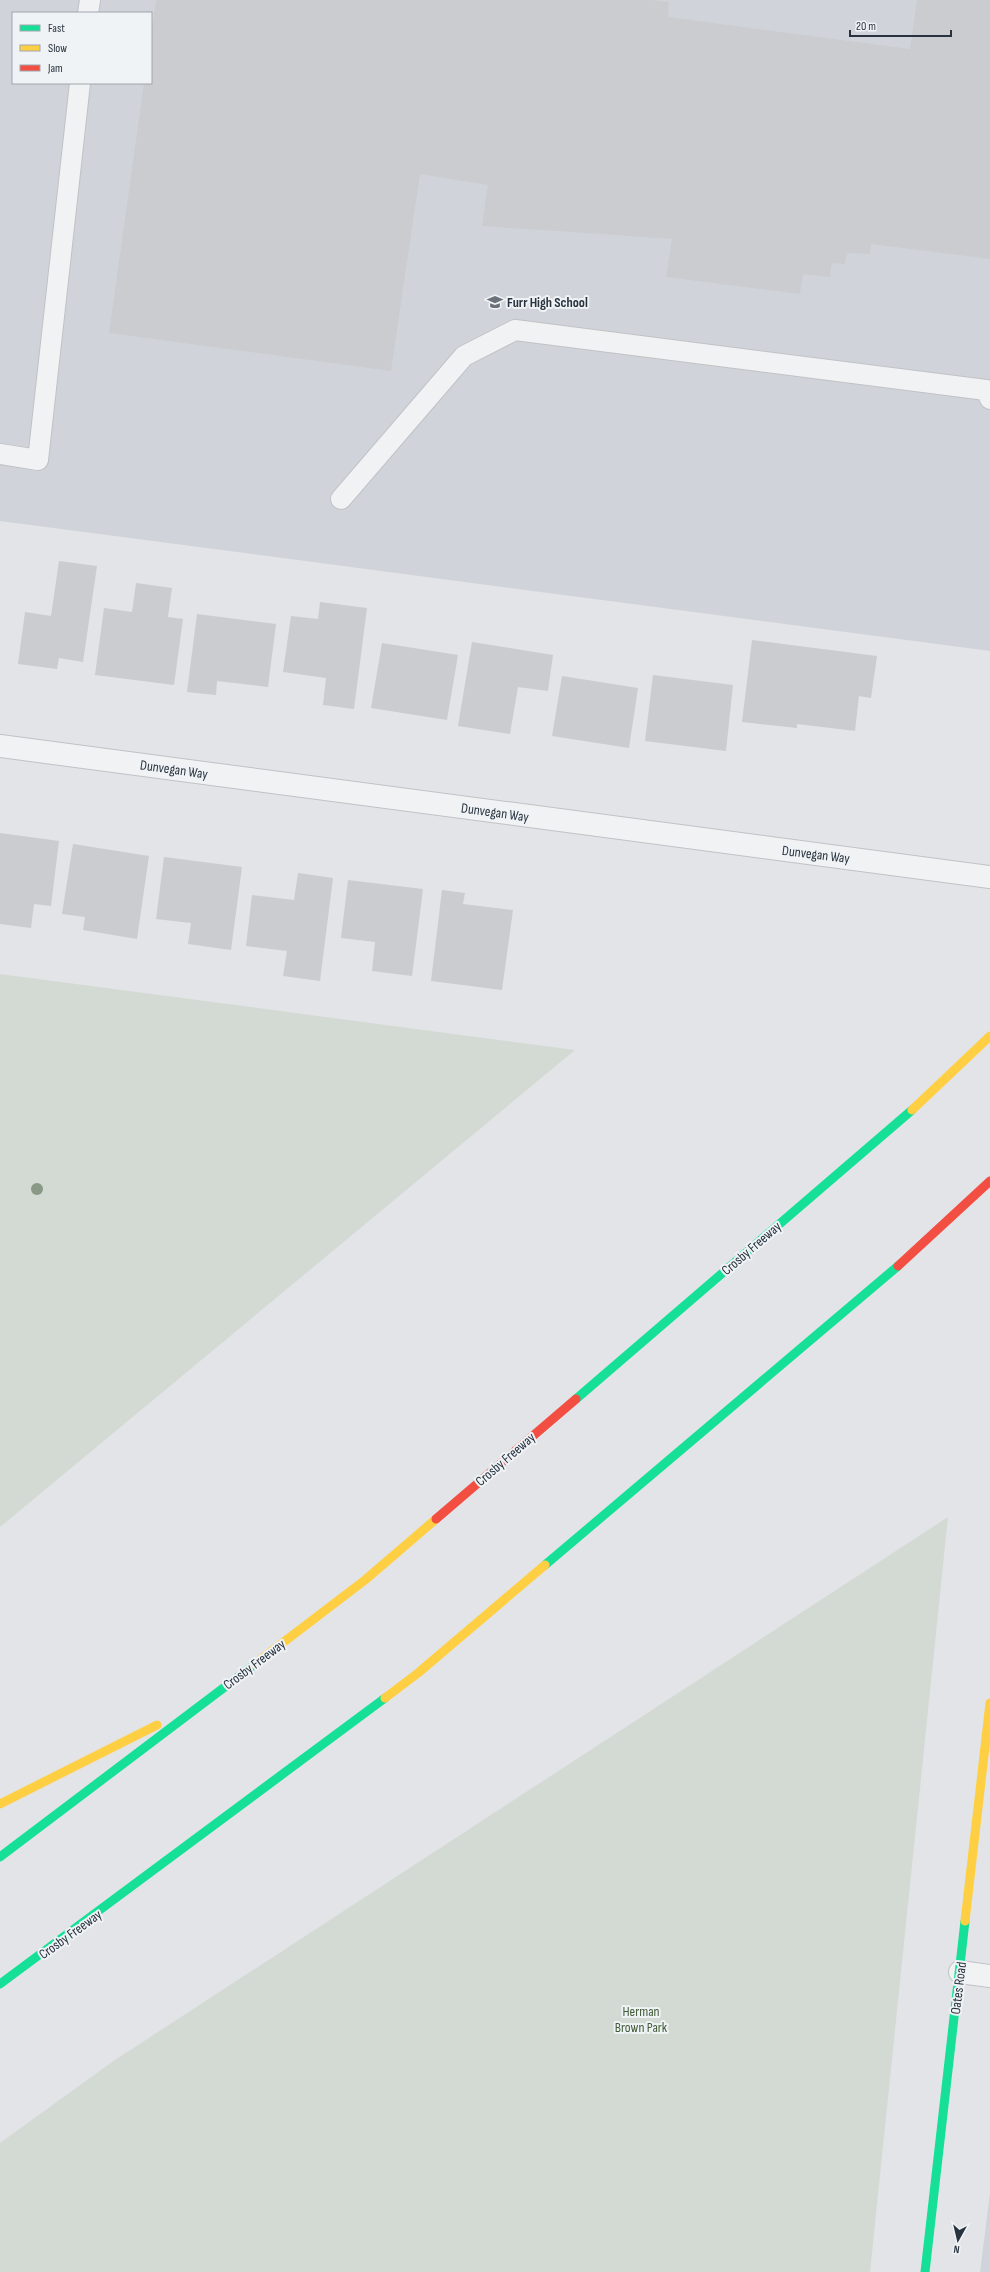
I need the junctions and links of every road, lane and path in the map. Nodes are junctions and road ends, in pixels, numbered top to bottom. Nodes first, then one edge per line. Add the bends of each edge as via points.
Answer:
1 (90, 0) edge
2 (88, 12) edge
3 (80, 84) edge
4 (990, 399) edge
5 (0, 454) edge
6 (341, 499) dead end
7 (0, 746) edge
8 (990, 877) edge
9 (990, 1036) edge
10 (990, 1181) edge
11 (206, 1700) junction
12 (990, 1703) edge
13 (0, 1804) edge
14 (0, 1857) edge
15 (960, 1972) junction
16 (990, 1976) edge
17 (0, 1984) edge
18 (925, 2272) edge

1 - 2 lane
3 - 5 lane via 38,460
4 - 6 lane via 986,390 515,330 464,356
7 - 8 street, Dunvegan Way
9 - 11 main road, Crosby Freeway via 927,1098 365,1580
10 - 17 main road, Crosby Freeway via 923,1245 418,1673
11 - 13 main road
11 - 14 main road, Crosby Freeway
12 - 15 main road, Oates Road
15 - 16 street
15 - 18 main road, Oates Road

